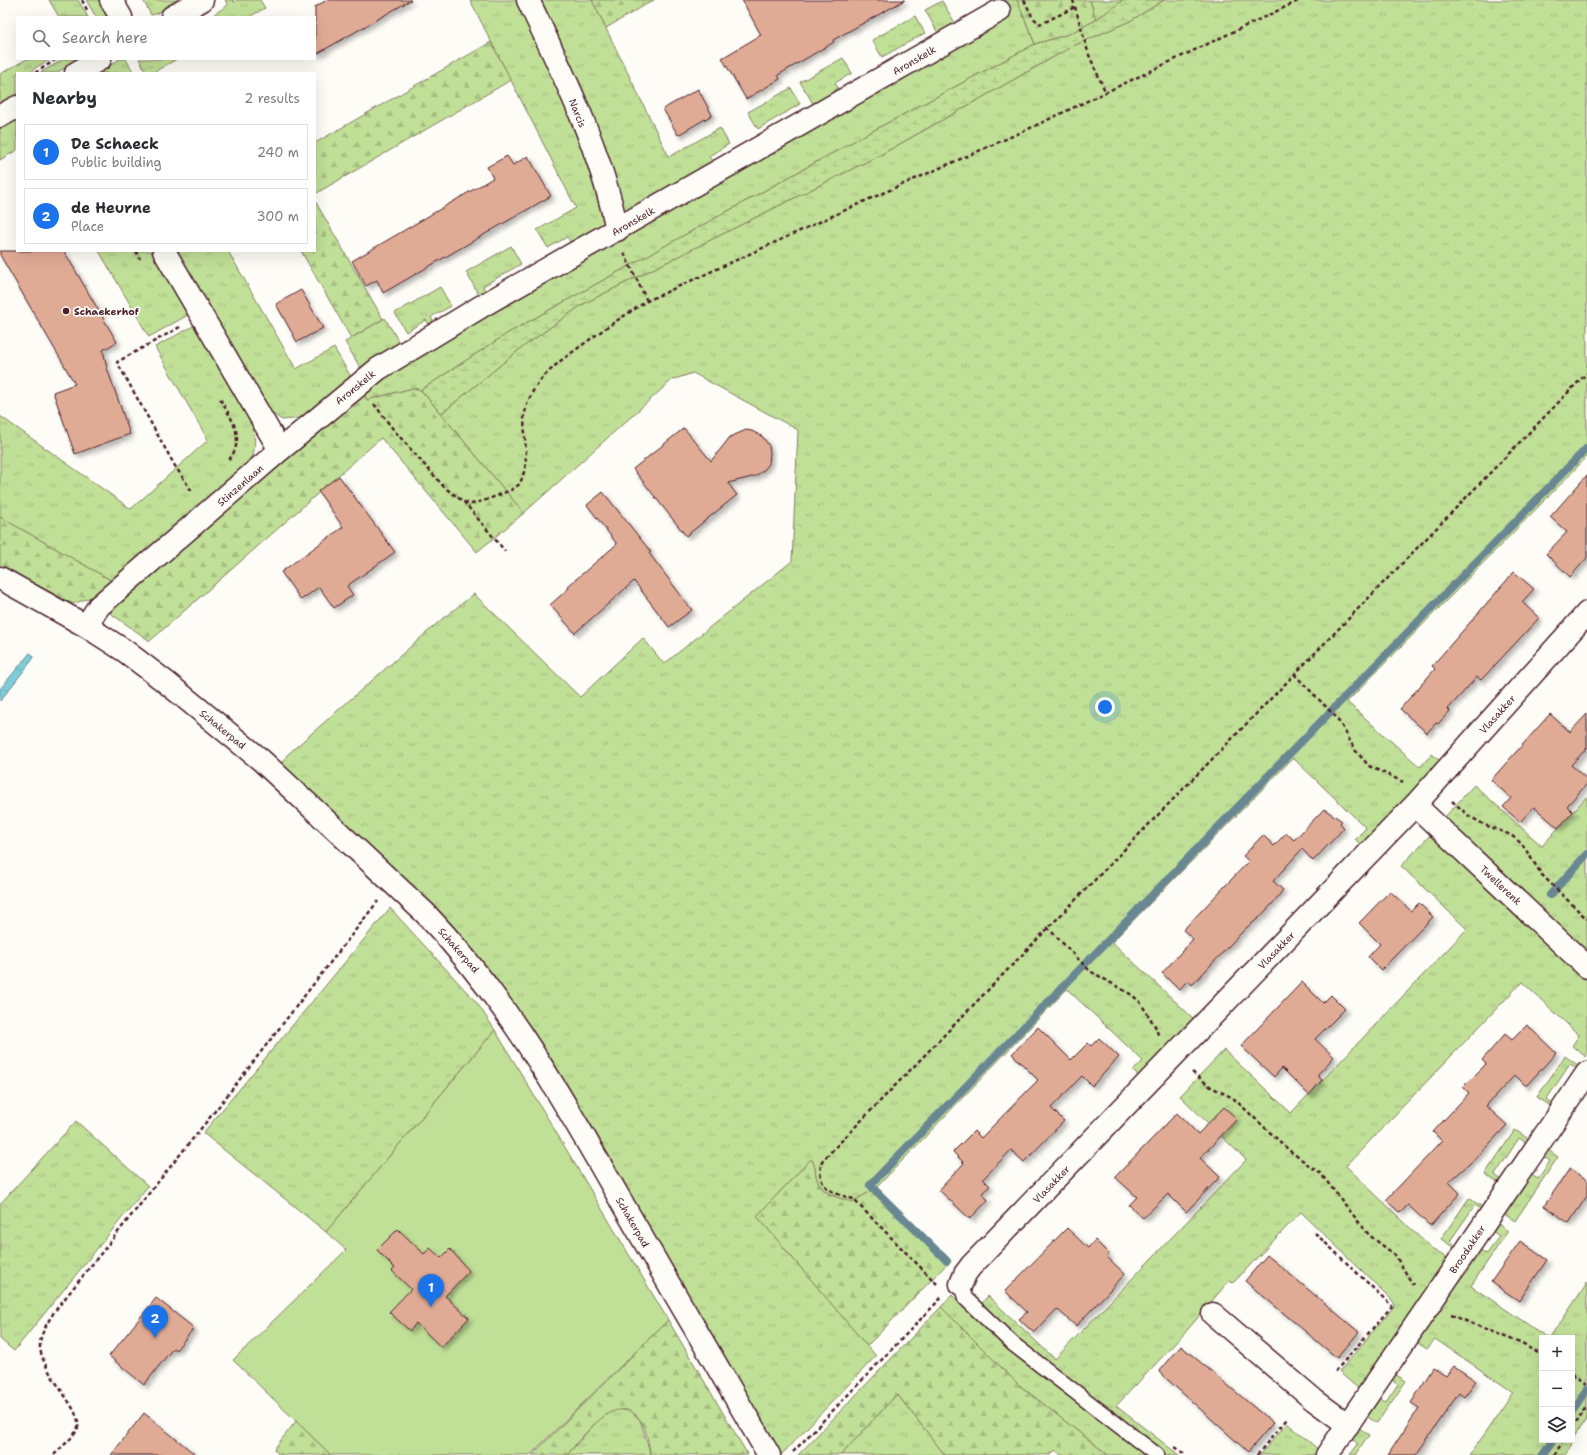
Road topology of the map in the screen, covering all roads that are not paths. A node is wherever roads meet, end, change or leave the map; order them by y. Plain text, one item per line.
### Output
1 (111, 0) edge
2 (202, 0) edge
3 (528, 0) edge
4 (999, 11) dead end
5 (120, 16) edge
6 (174, 16) edge
7 (98, 60) edge
8 (78, 72) edge
9 (16, 108) edge
10 (0, 116) edge
11 (617, 230) junction
12 (165, 252) edge
13 (280, 450) junction
14 (0, 578) edge
15 (1587, 613) edge
16 (86, 626) junction
17 (1424, 795) junction
18 (1587, 967) edge
19 (1587, 1073) edge
20 (953, 1288) joint
21 (1213, 1314) dead end
22 (1348, 1425) junction
23 (769, 1455) edge
24 (1157, 1455) edge
25 (1328, 1455) edge

1 - 5 street
2 - 6 street
3 - 11 street, Narcis
4 - 11 street, Aronskelk
7 - 8 street
9 - 10 street
11 - 13 street, Aronskelk
12 - 13 street
13 - 16 street, Stinzenlaan
14 - 16 street, Schakerpad
15 - 17 street, Vlasakker
16 - 23 street, Schakerpad
17 - 18 street, Twellerenk
17 - 20 street, Vlasakker
19 - 22 street, Broodakker
20 - 24 lane
21 - 22 street
22 - 25 street, Broodakker

